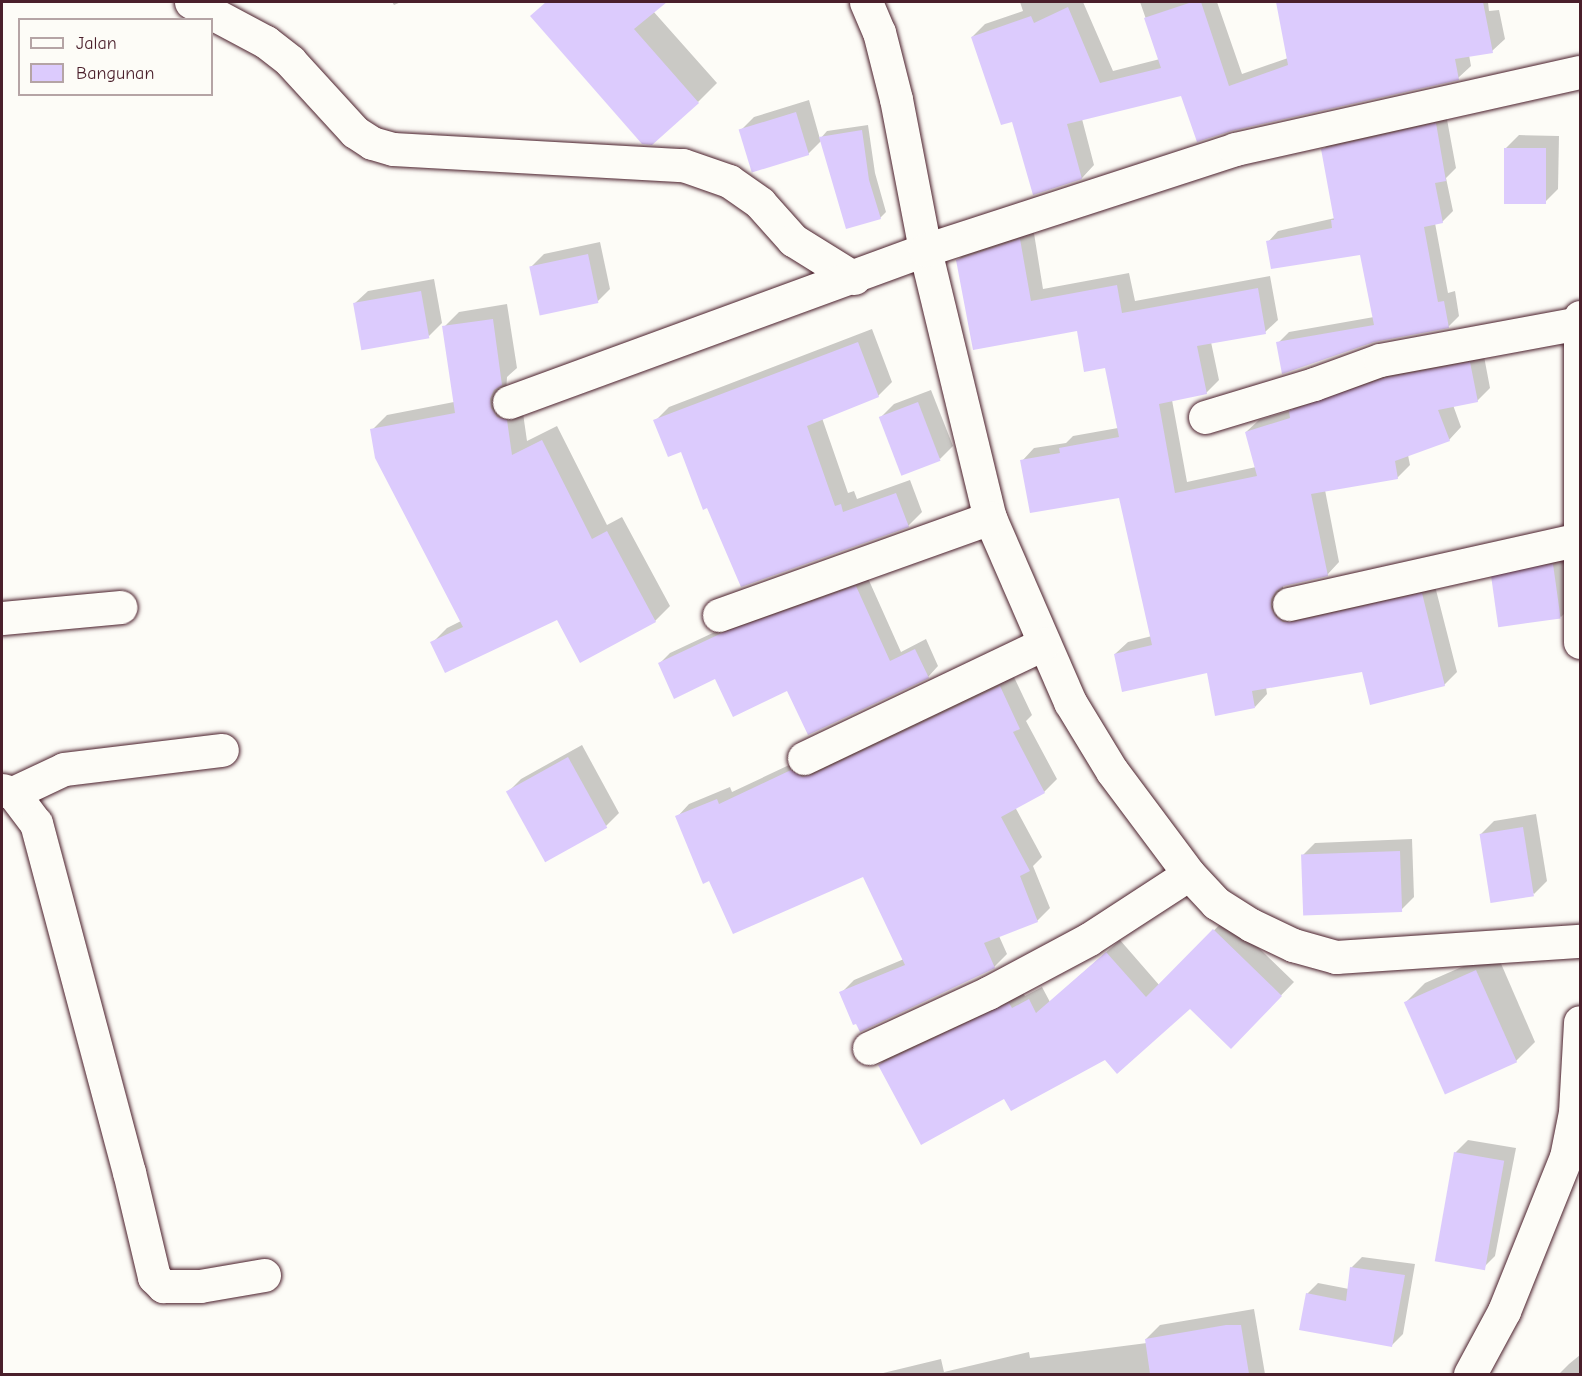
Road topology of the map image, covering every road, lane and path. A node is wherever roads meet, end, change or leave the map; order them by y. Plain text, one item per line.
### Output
1 (191, 2) edge
2 (866, 2) edge
3 (1581, 72) edge
4 (925, 250) junction
5 (854, 278) junction
6 (1581, 318) edge
7 (1580, 323) edge
8 (509, 402) dead end
9 (1205, 417) dead end
10 (1580, 452) edge
11 (990, 518) junction
12 (1579, 539) junction
13 (1289, 604) dead end
14 (120, 607) dead end
15 (719, 615) dead end
16 (2, 618) edge
17 (1581, 642) edge
18 (1043, 644) junction
19 (222, 750) dead end
20 (804, 758) dead end
21 (8, 791) edge
22 (1189, 874) junction
23 (1581, 941) edge
24 (1581, 1022) edge
25 (869, 1048) dead end
26 (264, 1275) dead end
27 (1470, 1374) edge

1 - 5 street
2 - 4 street
3 - 4 street
4 - 5 street
4 - 11 street
5 - 8 street
6 - 7 street
7 - 9 street
7 - 10 street
10 - 12 street
11 - 15 street
11 - 18 street
12 - 13 street
12 - 17 street
14 - 16 street
18 - 20 street
18 - 22 street
19 - 21 street
21 - 26 street
22 - 23 street
22 - 25 street
24 - 27 street

